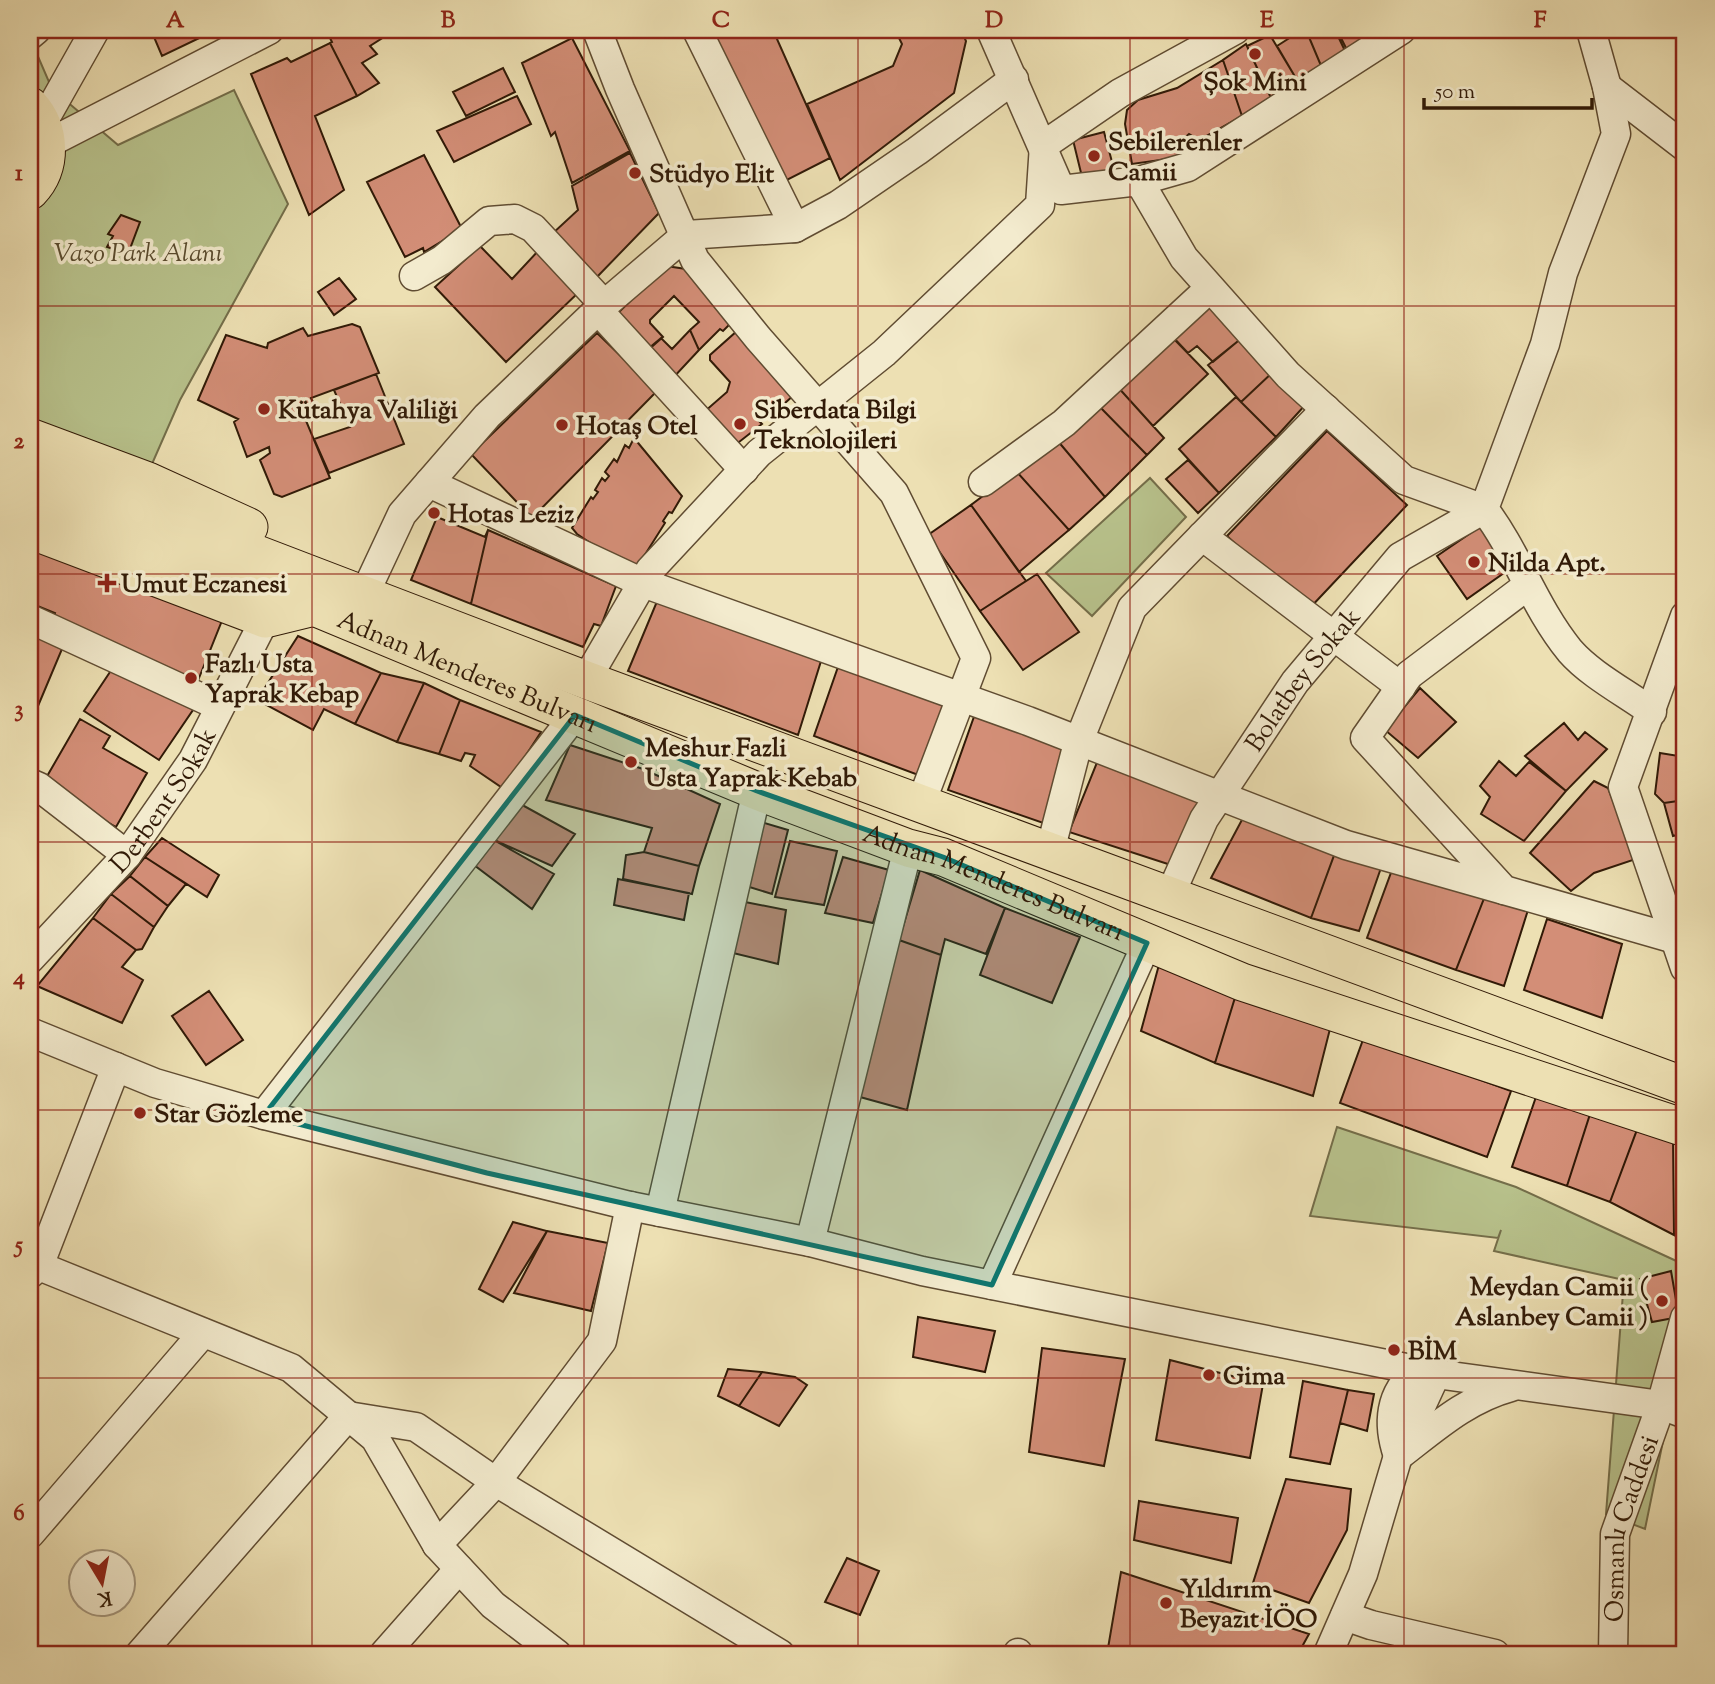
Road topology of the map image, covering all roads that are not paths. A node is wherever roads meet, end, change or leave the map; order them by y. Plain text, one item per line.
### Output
1 (36, 30) edge
2 (95, 30) edge
3 (269, 30) edge
4 (597, 30) edge
5 (697, 30) edge
6 (991, 30) edge
7 (1236, 30) edge
8 (1401, 30) edge
9 (1591, 30) edge
10 (30, 35) edge
11 (1014, 79) junction
12 (1608, 87) junction
13 (40, 124) edge
14 (1044, 145) junction
15 (1685, 147) edge
16 (1139, 181) junction
17 (32, 193) edge
18 (795, 228) junction
19 (686, 235) junction
20 (414, 276) dead end
21 (1210, 288) junction
22 (597, 310) junction
23 (820, 405) junction
24 (1326, 409) junction
25 (30, 437) edge
26 (30, 467) edge
27 (744, 470) junction
28 (983, 482) dead end
29 (429, 483) junction
30 (30, 497) edge
31 (1483, 509) junction
32 (30, 530) edge
33 (1202, 536) junction
34 (643, 583) junction
35 (1527, 586) junction
36 (365, 593) junction
37 (314, 607) junction
38 (1685, 616) edge
39 (30, 619) edge
40 (265, 619) junction
41 (1332, 638) junction
42 (586, 680) junction
43 (1401, 687) junction
44 (960, 697) junction
45 (219, 706) junction
46 (1652, 712) junction
47 (575, 715) junction
48 (1078, 743) junction
49 (30, 783) edge
50 (757, 791) junction
51 (1218, 797) junction
52 (921, 803) junction
53 (908, 849) junction
54 (1051, 851) junction
55 (127, 855) junction
56 (1504, 890) junction
57 (1170, 895) junction
58 (1675, 939) junction
59 (1147, 943) junction
60 (30, 959) edge
61 (1685, 968) edge
62 (30, 1032) edge
63 (116, 1067) junction
64 (1685, 1086) edge
65 (264, 1115) junction
66 (1685, 1128) edge
67 (630, 1206) junction
68 (660, 1212) junction
69 (810, 1242) junction
70 (35, 1270) edge
71 (992, 1285) junction
72 (1685, 1318) edge
73 (203, 1333) junction
74 (1426, 1373) junction
75 (1514, 1386) junction
76 (1673, 1410) edge
77 (348, 1416) junction
78 (1398, 1456) junction
79 (496, 1482) junction
80 (30, 1534) edge
81 (436, 1545) junction
82 (458, 1569) junction
83 (1345, 1616) junction
84 (1478, 1653) edge
85 (140, 1654) edge
86 (384, 1654) edge
87 (557, 1654) edge
88 (780, 1654) edge
89 (1328, 1654) edge
90 (1614, 1654) edge

1 - 10 street
2 - 13 street
3 - 13 street
4 - 19 street
5 - 18 street
6 - 11 street
7 - 14 street
8 - 16 street
9 - 12 street
11 - 14 street
11 - 18 street
12 - 15 street
12 - 31 street
13 - 17 main road
14 - 16 street
14 - 23 street
16 - 21 street
18 - 19 street
19 - 22 street
19 - 23 street
20 - 22 street
21 - 24 street
21 - 28 street
22 - 27 street
22 - 29 street
23 - 27 street
23 - 44 street
24 - 31 street
24 - 33 street
25 - 36 main road
26 - 36 main road
27 - 34 street
29 - 34 street
29 - 36 street
30 - 37 main road, Adnan Menderes Bulvarı
31 - 35 street
31 - 41 street, Bolatbey Sokak
32 - 40 main road
33 - 41 street
33 - 48 street
34 - 42 street
34 - 44 street
35 - 43 street
35 - 46 street
36 - 42 main road, Adnan Menderes Bulvarı
37 - 40 main road
37 - 47 main road, Adnan Menderes Bulvarı
38 - 46 street
39 - 45 street
40 - 45 street, Derbent Sokak
41 - 43 street
41 - 51 street, Bolatbey Sokak
42 - 52 main road, Adnan Menderes Bulvarı
43 - 56 street
44 - 48 street
44 - 52 street
45 - 55 street, Derbent Sokak
46 - 58 street
47 - 50 main road, Adnan Menderes Bulvarı
47 - 65 street
48 - 51 street
48 - 54 street
49 - 55 street
50 - 53 main road, Adnan Menderes Bulvarı
50 - 68 street
51 - 56 street
51 - 57 street, Bolatbey Sokak
52 - 54 main road, Adnan Menderes Bulvarı
53 - 59 main road, Adnan Menderes Bulvarı
53 - 69 street
54 - 57 main road, Adnan Menderes Bulvarı
55 - 60 street, Derbent Sokak
56 - 58 street
57 - 64 main road, Adnan Menderes Bulvarı
58 - 61 street
59 - 66 main road, Adnan Menderes Bulvarı
59 - 71 street
62 - 63 street
63 - 65 street
63 - 70 street
65 - 67 street
67 - 68 street
67 - 79 street
68 - 69 street
69 - 71 street
70 - 73 street
71 - 74 street
72 - 76 street, Osmanlı Caddesi
73 - 77 street
73 - 80 street
74 - 75 street
74 - 78 street
75 - 76 street
75 - 78 street
76 - 90 street, Osmanlı Caddesi
77 - 79 street
77 - 81 street
77 - 85 street
78 - 83 street
79 - 81 street
79 - 88 street
81 - 82 street
82 - 86 street
82 - 87 street
83 - 84 street
83 - 89 street

